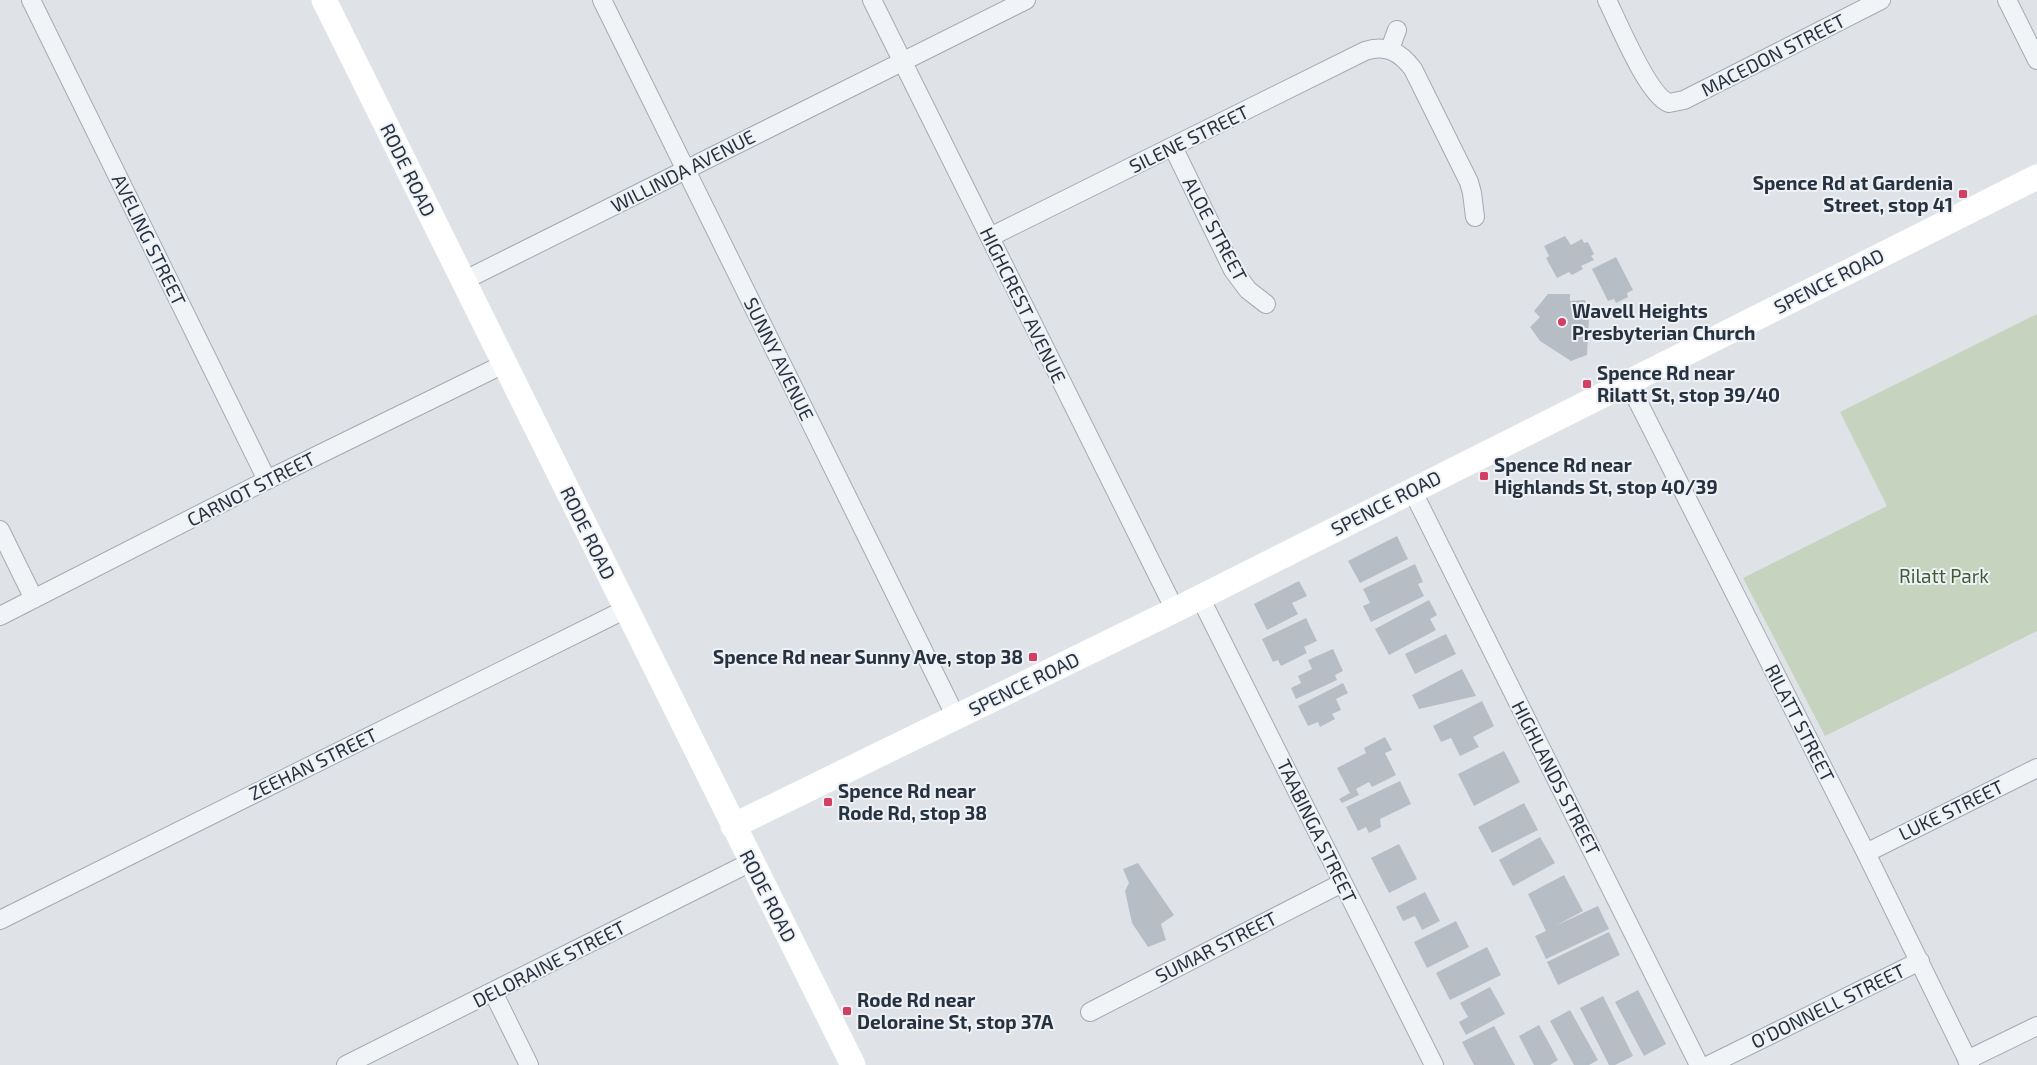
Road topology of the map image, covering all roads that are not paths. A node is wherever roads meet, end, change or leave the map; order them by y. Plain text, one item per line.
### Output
1 (31, 0) edge
2 (324, 0) edge
3 (602, 0) edge
4 (872, 0) edge
5 (1026, 0) edge
6 (1608, 0) edge
7 (1881, 0) edge
8 (2007, 0) edge
9 (1397, 30) dead end
10 (1390, 49) junction
11 (2037, 60) edge
12 (902, 62) junction
13 (1173, 147) junction
14 (686, 169) junction
15 (2037, 177) edge
16 (1475, 217) dead end
17 (990, 237) junction
18 (463, 280) junction
19 (1266, 304) dead end
20 (504, 364) junction
21 (1628, 382) junction
22 (267, 480) junction
23 (1412, 490) junction
24 (0, 530) edge
25 (1200, 597) junction
26 (34, 599) junction
27 (626, 608) junction
28 (1175, 610) junction
29 (0, 616) edge
30 (956, 717) junction
31 (2037, 768) edge
32 (734, 826) junction
33 (1866, 853) junction
34 (751, 862) junction
35 (1342, 882) junction
36 (0, 920) edge
37 (1920, 961) junction
38 (493, 992) junction
39 (1090, 1012) dead end
40 (2037, 1026) edge
41 (1969, 1062) edge
42 (346, 1065) edge
43 (529, 1065) edge
44 (853, 1065) edge
45 (1434, 1065) edge
46 (1699, 1065) edge
47 (1710, 1065) edge

1 - 22 street, AVELING STREET
2 - 18 street, RODE ROAD
3 - 14 street, SUNNY AVENUE
4 - 12 street, HIGHCREST AVENUE
5 - 12 street, WILLINDA AVENUE
6 - 7 street, MACEDON STREET
8 - 11 street
9 - 10 street
10 - 13 street, SILENE STREET
10 - 16 street
12 - 14 street, WILLINDA AVENUE
12 - 17 street, HIGHCREST AVENUE
13 - 17 street, SILENE STREET
13 - 19 street, ALOE STREET
14 - 18 street, WILLINDA AVENUE
14 - 30 street, SUNNY AVENUE
15 - 21 street, SPENCE ROAD
17 - 28 street, HIGHCREST AVENUE
18 - 20 street, RODE ROAD
20 - 22 street, CARNOT STREET
20 - 27 street, RODE ROAD
21 - 23 street, SPENCE ROAD
21 - 33 street, RILATT STREET
22 - 26 street, CARNOT STREET
23 - 25 street, SPENCE ROAD
23 - 46 street, HIGHLANDS STREET
24 - 26 street
25 - 28 street, SPENCE ROAD
25 - 35 street, TAABINGA STREET
26 - 29 street, CARNOT STREET
27 - 32 street, RODE ROAD
27 - 36 street, ZEEHAN STREET
28 - 30 street, SPENCE ROAD
30 - 32 street, SPENCE ROAD
31 - 33 street, LUKE STREET
32 - 34 street, RODE ROAD
33 - 37 street, RILATT STREET
34 - 38 street, DELORAINE STREET
34 - 44 street, RODE ROAD
35 - 39 street, SUMAR STREET
35 - 45 street, TAABINGA STREET
37 - 41 street, RILATT STREET
37 - 47 street, O'DONNELL STREET
38 - 42 street, DELORAINE STREET
38 - 43 street
40 - 41 street

